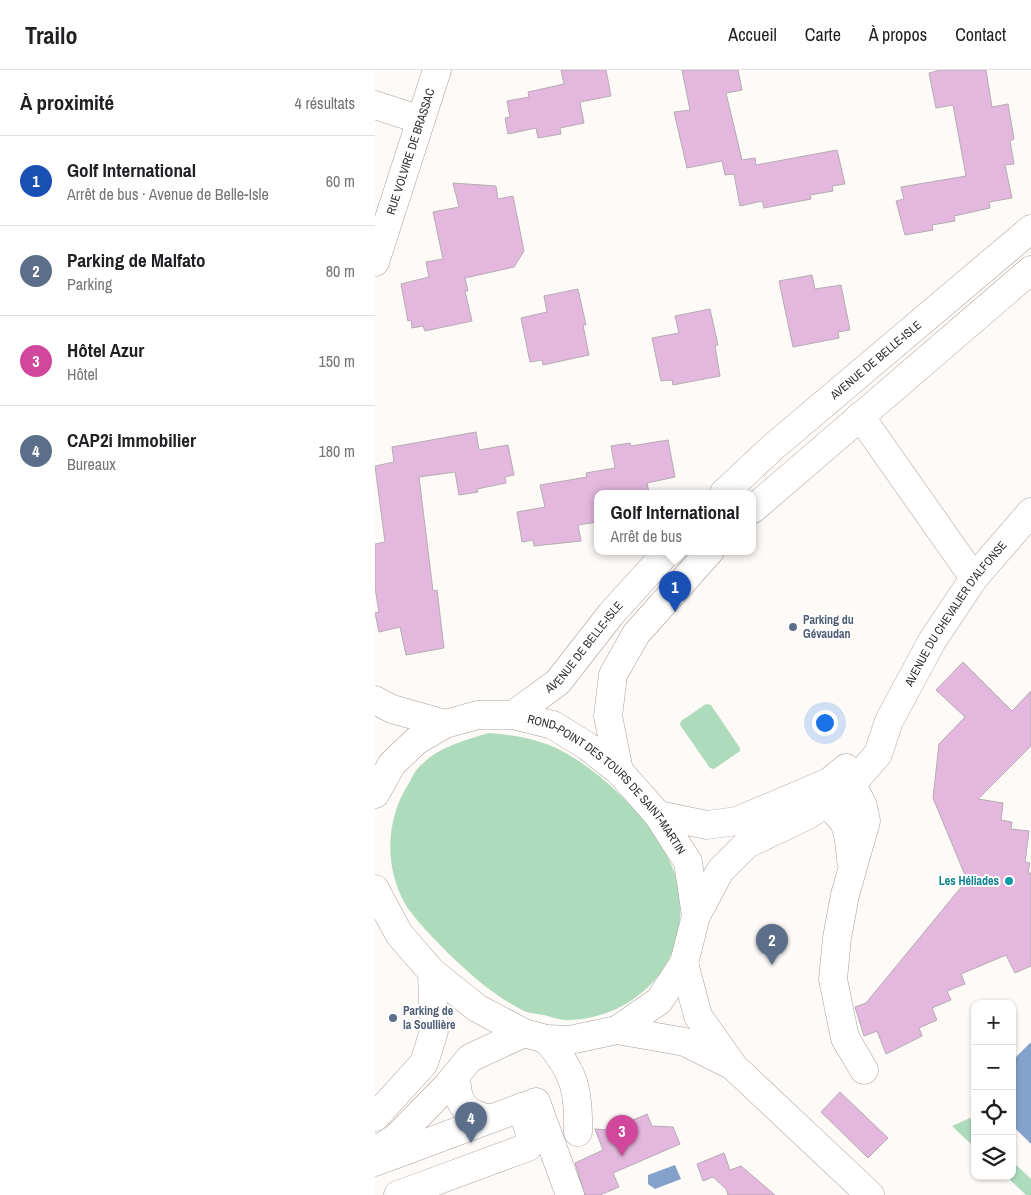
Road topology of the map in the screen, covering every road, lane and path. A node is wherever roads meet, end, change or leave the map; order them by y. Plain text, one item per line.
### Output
1 (437, 70) edge
2 (375, 105) edge
3 (421, 120) junction
4 (1031, 229) edge
5 (375, 262) edge
6 (1031, 270) edge
7 (860, 416) junction
8 (727, 490) edge
9 (756, 506) edge
10 (1031, 512) edge
11 (664, 555) edge
12 (706, 555) edge
13 (974, 578) junction
14 (375, 700) edge
15 (513, 715) junction
16 (889, 721) junction
17 (445, 724) junction
18 (619, 771) junction
19 (851, 784) junction
20 (375, 794) edge
21 (825, 804) junction
22 (658, 815) junction
23 (851, 872) junction
24 (375, 889) edge
25 (696, 916) junction
26 (387, 930) edge
27 (684, 963) junction
28 (432, 972) junction
29 (617, 1030) junction
30 (535, 1036) junction
31 (734, 1067) junction
32 (865, 1070) dead end
33 (456, 1075) junction
34 (522, 1107) junction
35 (375, 1117) edge
36 (491, 1119) junction
37 (579, 1132) dead end
38 (375, 1151) edge
39 (375, 1162) edge
40 (862, 1187) edge
41 (398, 1195) edge
42 (570, 1195) edge

1 - 3 street, RUE VOLVIRE DE BRASSAC
2 - 3 street
3 - 5 street, RUE VOLVIRE DE BRASSAC
4 - 8 street, AVENUE DE BELLE-ISLE
6 - 7 street
7 - 9 street
7 - 13 street
10 - 13 street, AVENUE DU CHEVALIER D'ALFONSE
11 - 15 street, AVENUE DE BELLE-ISLE
12 - 18 street
13 - 16 street, AVENUE DU CHEVALIER D'ALFONSE
14 - 17 street
15 - 17 street, ROND-POINT DES TOURS DE SAINT-MARTIN
15 - 18 street, ROND-POINT DES TOURS DE SAINT-MARTIN
16 - 19 street, AVENUE DU CHEVALIER D'ALFONSE
16 - 22 street, AVENUE DU CHEVALIER D'ALFONSE
17 - 20 street, ROND-POINT DES TOURS DE SAINT-MARTIN
18 - 22 street, ROND-POINT DES TOURS DE SAINT-MARTIN
19 - 21 street, AVENUE DU CHEVALIER D'ALFONSE
19 - 23 street
21 - 23 street
21 - 25 street, AVENUE DU CHEVALIER D'ALFONSE
22 - 25 street, ROND-POINT DES TOURS DE SAINT-MARTIN
23 - 32 street
24 - 26 street, ROND-POINT DES TOURS DE SAINT-MARTIN
25 - 27 street, ROND-POINT DES TOURS DE SAINT-MARTIN
26 - 28 street, ROND-POINT DES TOURS DE SAINT-MARTIN
27 - 29 street, ROND-POINT DES TOURS DE SAINT-MARTIN
27 - 31 street
28 - 30 street, ROND-POINT DES TOURS DE SAINT-MARTIN
28 - 35 street
29 - 30 street, ROND-POINT DES TOURS DE SAINT-MARTIN
29 - 31 street
30 - 33 street
30 - 37 street
31 - 40 street
33 - 36 street
33 - 38 street
34 - 36 street
34 - 41 street
34 - 42 street
36 - 39 street

